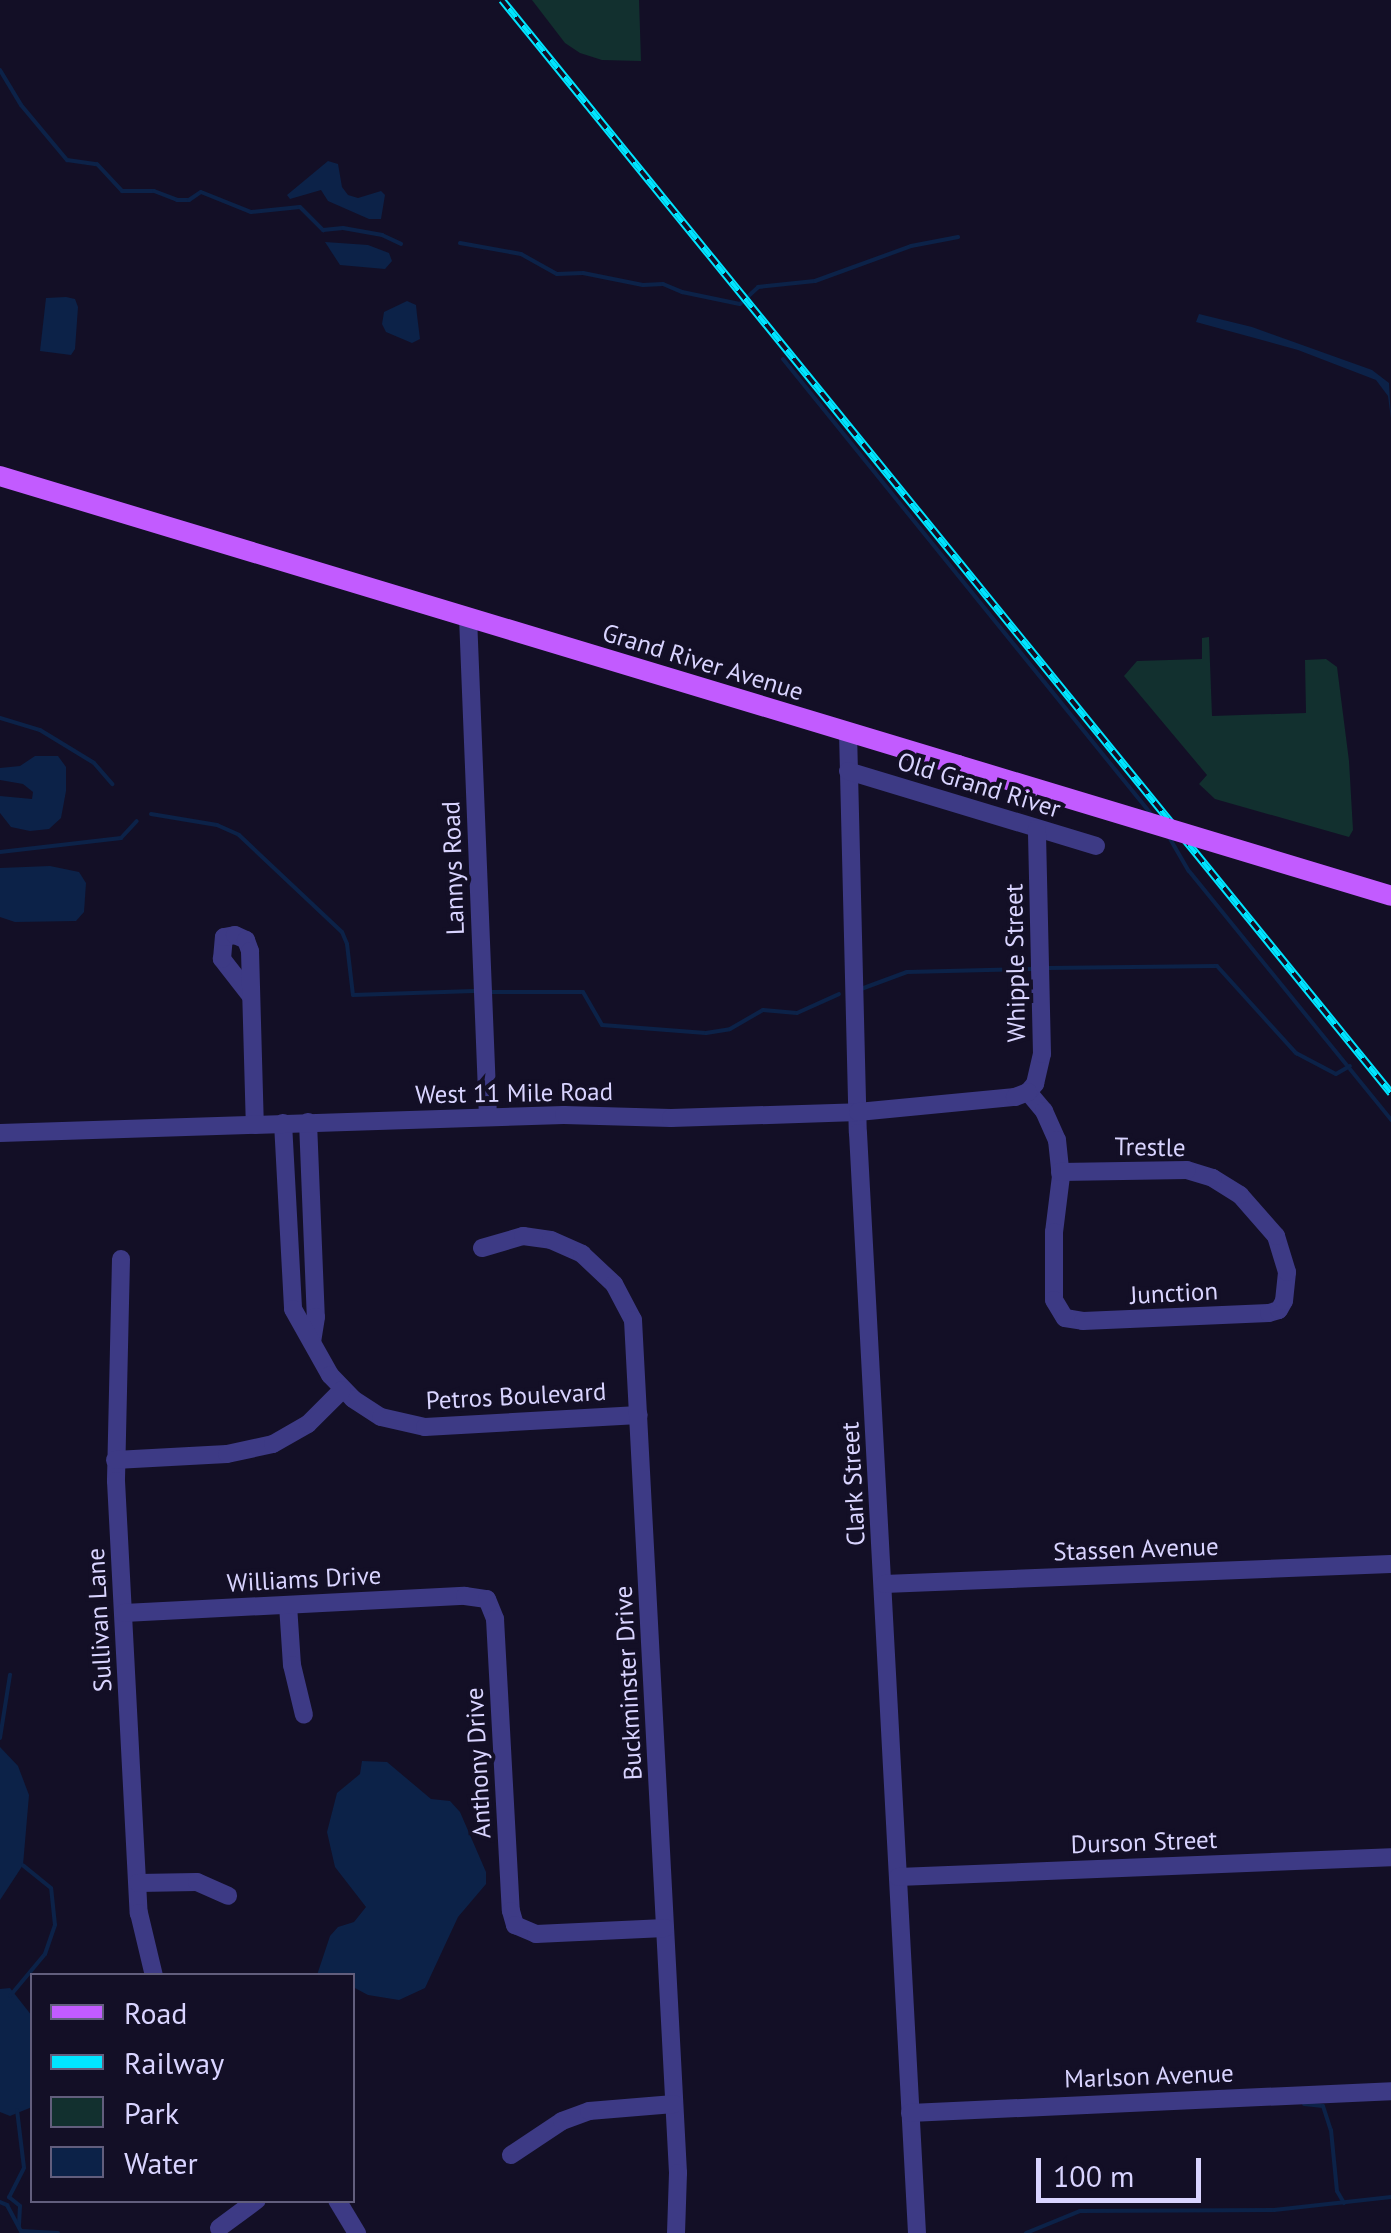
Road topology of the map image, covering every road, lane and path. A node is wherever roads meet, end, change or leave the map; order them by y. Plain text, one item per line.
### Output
1 (0, 476) edge
2 (468, 616) junction
3 (848, 732) junction
4 (848, 772) junction
5 (1037, 828) junction
6 (1096, 846) dead end
7 (1391, 896) edge
8 (250, 995) dead end
9 (1028, 1092) junction
10 (858, 1112) junction
11 (488, 1117) junction
12 (308, 1122) junction
13 (283, 1123) junction
14 (255, 1124) junction
15 (0, 1133) edge
16 (1060, 1172) junction
17 (312, 1227) junction
18 (287, 1228) junction
19 (482, 1248) dead end
20 (122, 1258) dead end
21 (1286, 1292) joint
22 (312, 1342) junction
23 (342, 1390) junction
24 (639, 1415) junction
25 (115, 1460) junction
26 (1391, 1564) edge
27 (884, 1584) junction
28 (487, 1599) joint
29 (288, 1604) junction
30 (124, 1614) junction
31 (304, 1715) dead end
32 (1391, 1857) edge
33 (898, 1878) junction
34 (138, 1883) junction
35 (228, 1896) dead end
36 (665, 1928) junction
37 (153, 1973) edge
38 (1391, 2091) edge
39 (674, 2104) junction
40 (910, 2112) junction
41 (511, 2155) dead end
42 (253, 2203) edge
43 (339, 2203) edge
44 (219, 2228) dead end
45 (358, 2233) edge
46 (676, 2233) edge
47 (918, 2233) edge

1 - 2 main road, Grand River Avenue
2 - 3 main road, Grand River Avenue
2 - 11 street, Lannys Road
3 - 4 street, Clark Street
3 - 7 main road, Grand River Avenue, bridge
4 - 5 street, Old Grand River
4 - 10 street, Clark Street
5 - 6 street, Old Grand River
5 - 9 street, Whipple Street
8 - 14 street
9 - 10 street, West 11 Mile Road
9 - 16 street
10 - 11 street, West 11 Mile Road
10 - 27 street, Clark Street
11 - 12 street, West 11 Mile Road
12 - 13 street, West 11 Mile Road
12 - 17 street
13 - 14 street, West 11 Mile Road
13 - 18 street, Petros Boulevard
14 - 15 street, West 11 Mile Road
16 - 21 street, Trestle
16 - 21 street, Junction
17 - 18 street
17 - 22 street
18 - 22 street, Petros Boulevard
19 - 24 street, Buckminster Drive
20 - 25 street, Sullivan Lane
22 - 23 street, Petros Boulevard
23 - 24 street, Petros Boulevard
23 - 25 street
24 - 36 street, Buckminster Drive
25 - 30 street, Sullivan Lane
26 - 27 street, Stassen Avenue
27 - 33 street, Clark Street
28 - 29 street, Williams Drive
28 - 36 street, Anthony Drive
29 - 30 street, Williams Drive
29 - 31 street
30 - 34 street, Sullivan Lane
32 - 33 street, Durson Street
33 - 40 street, Clark Street
34 - 35 street
34 - 37 street, Sullivan Lane
36 - 39 street, Buckminster Drive
38 - 40 street, Marlson Avenue
39 - 41 street
39 - 46 street, Buckminster Drive
40 - 47 street, Clark Street
42 - 44 street
43 - 45 street

